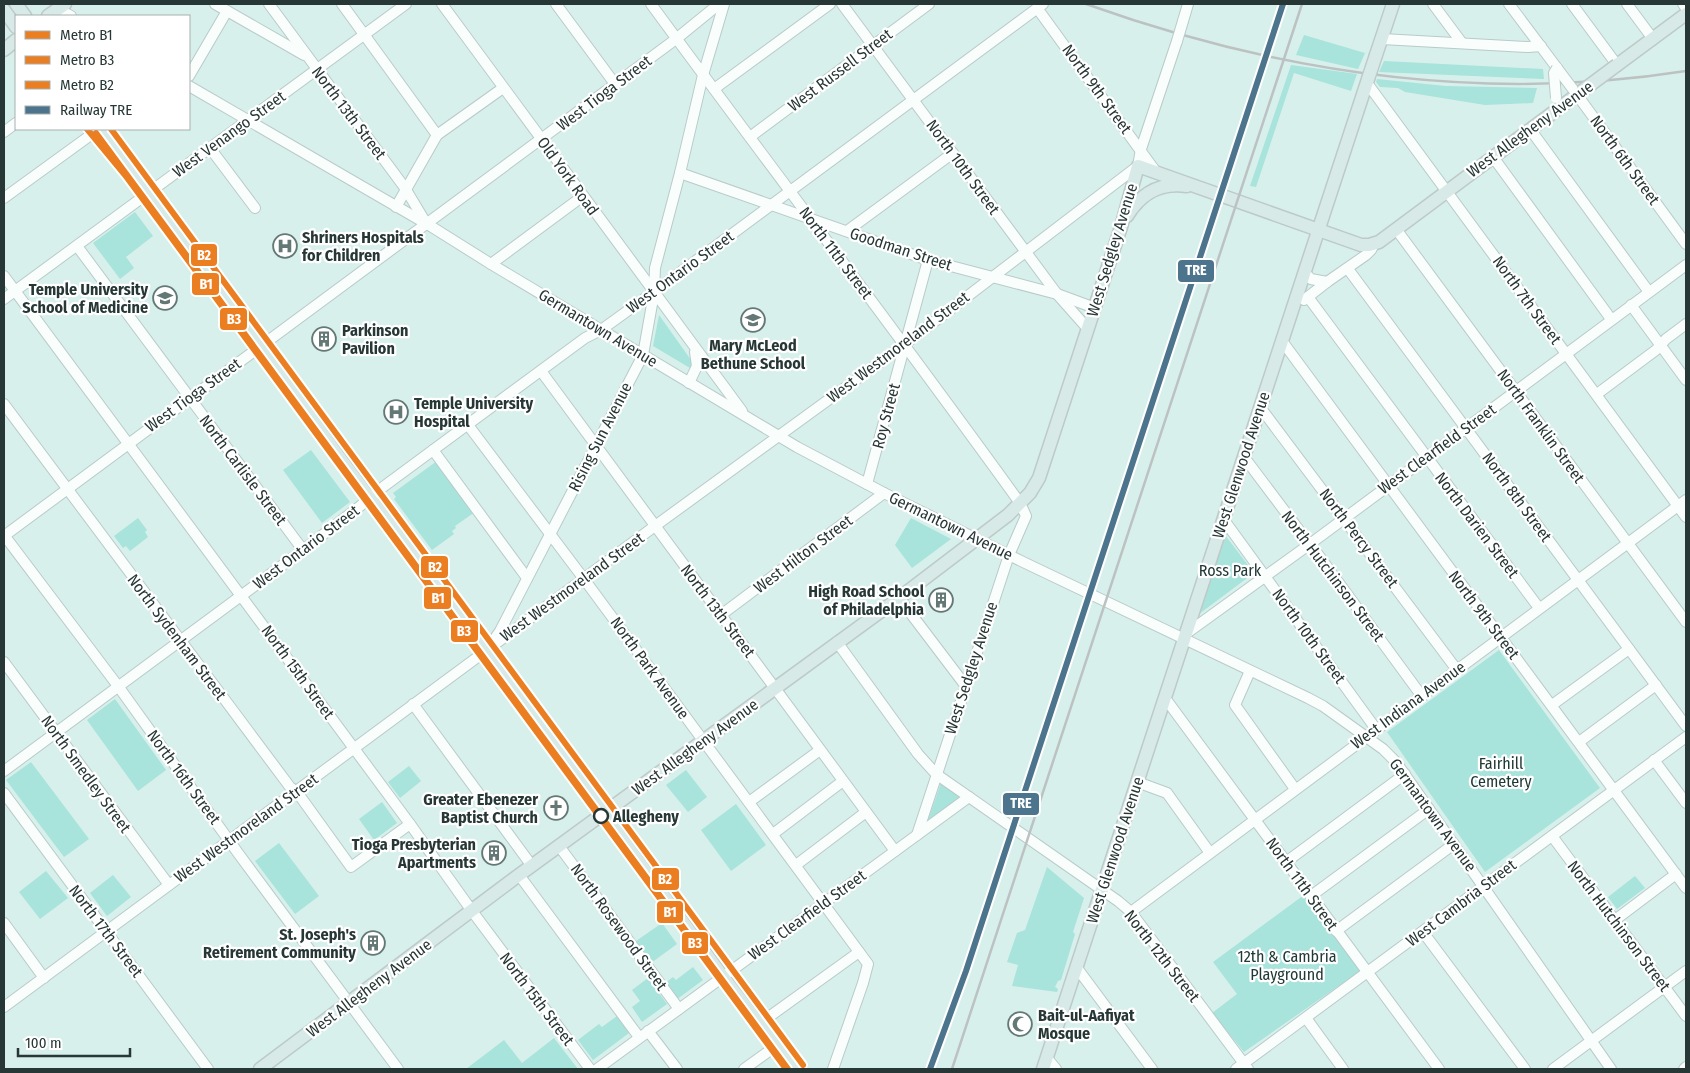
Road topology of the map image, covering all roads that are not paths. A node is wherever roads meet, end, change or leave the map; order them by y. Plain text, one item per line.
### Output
1 (16, 4) edge
2 (215, 4) edge
3 (269, 4) edge
4 (342, 4) edge
5 (406, 4) edge
6 (442, 4) edge
7 (556, 4) edge
8 (651, 4) edge
9 (719, 4) edge
10 (724, 4) edge
11 (830, 4) edge
12 (842, 4) edge
13 (929, 4) edge
14 (1188, 4) edge
15 (1393, 4) edge
16 (1433, 4) edge
17 (1509, 4) edge
18 (1572, 4) edge
19 (1627, 4) edge
20 (1683, 4) edge
21 (1040, 6) edge
22 (55, 8) edge
23 (1686, 8) edge
24 (4, 10) edge
25 (227, 11) junction
26 (1686, 14) edge
27 (24, 15) edge
28 (69, 15) edge
29 (15, 26) edge
30 (365, 34) junction
31 (676, 38) junction
32 (1653, 38) junction
33 (1382, 39) junction
34 (15, 41) edge
35 (1462, 43) junction
36 (873, 46) junction
37 (1541, 46) junction
38 (4, 50) edge
39 (307, 56) junction
40 (1617, 65) junction
41 (1557, 68) junction
42 (318, 69) junction
43 (190, 74) edge
44 (703, 75) junction
45 (1367, 81) junction
46 (616, 84) junction
47 (190, 87) edge
48 (504, 88) junction
49 (714, 89) junction
50 (1578, 92) junction
51 (913, 100) junction
52 (1556, 104) junction
53 (246, 120) junction
54 (15, 124) edge
55 (1530, 129) junction
56 (98, 130) edge
57 (100, 130) edge
58 (4, 132) edge
59 (437, 135) junction
60 (750, 137) junction
61 (541, 139) junction
62 (210, 148) junction
63 (1141, 149) junction
64 (953, 153) junction
65 (1493, 157) junction
66 (1138, 166) junction
67 (1156, 172) junction
68 (680, 173) junction
69 (405, 188) junction
70 (1200, 188) junction
71 (1447, 191) junction
72 (789, 192) junction
73 (147, 194) junction
74 (582, 196) junction
75 (4, 198) edge
76 (396, 206) junction
77 (772, 206) junction
78 (255, 208) dead end
79 (810, 219) junction
80 (426, 224) junction
81 (1121, 227) junction
82 (1318, 228) junction
83 (1396, 229) junction
84 (847, 232) junction
85 (1374, 244) junction
86 (1686, 244) edge
87 (77, 246) junction
88 (1026, 252) junction
89 (928, 260) junction
90 (491, 264) junction
91 (1686, 265) edge
92 (1348, 268) junction
93 (1304, 273) junction
94 (4, 276) edge
95 (992, 277) junction
96 (1327, 282) junction
97 (14, 291) junction
98 (1649, 292) junction
99 (654, 293) junction
100 (1057, 294) junction
101 (1308, 297) junction
102 (4, 299) edge
103 (1631, 305) junction
104 (1095, 308) junction
105 (1293, 309) junction
106 (1611, 319) junction
107 (1686, 324) edge
108 (1088, 329) junction
109 (601, 330) junction
110 (1282, 341) junction
111 (905, 344) junction
112 (1661, 345) junction
113 (259, 346) junction
114 (694, 348) junction
115 (1566, 353) junction
116 (643, 355) junction
117 (541, 371) junction
118 (1686, 380) edge
119 (689, 383) junction
120 (1516, 391) junction
121 (1597, 394) junction
122 (190, 398) junction
123 (4, 404) edge
124 (1260, 407) junction
125 (749, 419) junction
126 (468, 425) junction
127 (1466, 428) junction
128 (777, 436) junction
129 (128, 443) junction
130 (596, 446) junction
131 (433, 450) junction
132 (1244, 457) junction
133 (1426, 457) junction
134 (867, 484) junction
135 (1388, 486) junction
136 (66, 489) junction
137 (884, 493) junction
138 (1030, 493) joint
139 (370, 498) junction
140 (1020, 503) junction
141 (1682, 503) edge
142 (1686, 517) edge
143 (1344, 518) junction
144 (1224, 520) junction
145 (655, 526) junction
146 (4, 535) edge
147 (550, 535) junction
148 (976, 538) junction
149 (1628, 543) junction
150 (1310, 544) junction
151 (303, 550) junction
152 (1009, 555) junction
153 (1266, 575) junction
154 (527, 578) junction
155 (584, 578) junction
156 (1578, 580) junction
157 (241, 595) junction
158 (899, 598) junction
159 (1539, 608) junction
160 (721, 615) junction
161 (1686, 622) edge
162 (1185, 636) junction
163 (1500, 637) junction
164 (180, 641) junction
165 (838, 642) junction
166 (1629, 649) junction
167 (485, 652) junction
168 (4, 662) edge
169 (1457, 670) junction
170 (1250, 671) junction
171 (965, 685) junction
172 (1656, 685) junction
173 (118, 686) junction
174 (775, 688) junction
175 (1421, 696) junction
176 (1165, 698) junction
177 (413, 704) junction
178 (1552, 705) junction
179 (1686, 726) edge
180 (1376, 728) junction
181 (55, 732) junction
182 (1366, 736) junction
183 (1686, 737) edge
184 (704, 741) junction
185 (1579, 742) junction
186 (354, 749) junction
187 (820, 750) junction
188 (1654, 760) junction
189 (4, 771) edge
190 (936, 774) junction
191 (1404, 774) junction
192 (843, 781) junction
193 (1138, 782) junction
194 (1295, 789) junction
195 (1614, 790) junction
196 (297, 792) junction
197 (4, 793) edge
198 (969, 797) junction
199 (749, 802) junction
200 (1686, 803) edge
201 (1429, 809) junction
202 (866, 812) junction
203 (604, 813) junction
204 (1254, 819) junction
205 (410, 824) junction
206 (773, 834) junction
207 (917, 835) junction
208 (1552, 836) junction
209 (230, 840) junction
210 (1454, 844) junction
211 (559, 846) junction
212 (895, 851) junction
213 (1210, 853) junction
214 (1286, 862) junction
215 (796, 865) junction
216 (532, 866) junction
217 (1676, 874) junction
218 (519, 875) junction
219 (168, 885) junction
220 (1484, 886) junction
221 (1686, 888) edge
222 (1102, 890) junction
223 (1311, 896) junction
224 (825, 904) junction
225 (472, 911) junction
226 (1131, 912) junction
227 (1615, 920) junction
228 (4, 923) edge
229 (1336, 930) junction
230 (106, 932) junction
231 (1423, 932) junction
232 (859, 952) junction
233 (1077, 968) junction
234 (1686, 971) edge
235 (1367, 972) junction
236 (723, 977) junction
237 (44, 978) junction
238 (1664, 987) junction
239 (349, 1002) junction
240 (4, 1007) edge
241 (679, 1008) junction
242 (1686, 1016) edge
243 (1306, 1018) junction
244 (760, 1024) junction
245 (648, 1031) junction
246 (639, 1037) junction
247 (1592, 1041) junction
248 (776, 1046) junction
249 (1045, 1064) edge
250 (1242, 1067) edge
251 (208, 1069) edge
252 (260, 1069) edge
253 (398, 1069) edge
254 (590, 1069) edge
255 (597, 1069) edge
256 (677, 1069) edge
257 (744, 1069) edge
258 (794, 1069) edge
259 (833, 1069) edge
260 (1056, 1069) edge
261 (1152, 1069) edge
262 (1343, 1069) edge
263 (1439, 1069) edge
264 (1524, 1069) edge
265 (1553, 1069) edge
266 (1611, 1069) edge

1 - 27 main road
2 - 25 street
3 - 39 street, North 13th Street
4 - 30 street
5 - 30 street, West Venango Street
6 - 48 street, Old York Road
7 - 46 street
8 - 31 street, North 11th Street
9 - 31 street, West Tioga Street
10 - 44 street, Rising Sun Avenue
11 - 49 street
12 - 36 street, North 10th Street
13 - 36 street, West Russell Street
14 - 63 street, West Sedgley Avenue, bridge
15 - 33 main road, West Glenwood Avenue
16 - 35 street
17 - 37 street, North 6th Street
18 - 40 street
19 - 32 street
20 - 23 street
21 - 51 street, West Ontario Street
21 - 63 street, North 9th Street
22 - 28 street
24 - 29 main road
25 - 39 street
25 - 43 street
26 - 32 main road, West Allegheny Avenue
30 - 42 street, West Venango Street
30 - 59 street
31 - 44 street, North 11th Street
31 - 46 street, West Tioga Street
32 - 40 main road, West Allegheny Avenue
33 - 35 street
33 - 45 main road, West Glenwood Avenue, bridge
34 - 38 main road
35 - 37 street
36 - 51 street, North 10th Street
36 - 60 street, West Russell Street
37 - 41 street, North 6th Street
39 - 42 street, North 13th Street
40 - 50 main road, West Allegheny Avenue, bridge
41 - 50 street, North 6th Street, bridge
41 - 52 street, bridge
42 - 53 street, West Venango Street
42 - 69 street, North 13th Street
44 - 49 street, North 11th Street
44 - 68 street, Rising Sun Avenue
45 - 71 street, North 7th Street
45 - 82 main road, West Glenwood Avenue
46 - 61 street, West Tioga Street
47 - 53 street, Germantown Avenue
48 - 59 street
48 - 61 street, Old York Road
49 - 60 street, North 11th Street
50 - 52 main road, West Allegheny Avenue
50 - 86 street, North 6th Street
51 - 64 street, North 10th Street
51 - 72 street, West Ontario Street
52 - 55 main road, West Allegheny Avenue
53 - 62 street, West Venango Street
53 - 76 street, Germantown Avenue
54 - 58 street
55 - 65 main road, West Allegheny Avenue
55 - 98 street
56 - 75 street
57 - 73 main road
59 - 69 street
60 - 72 street, North 11th Street
61 - 74 street, Old York Road
61 - 80 street, West Tioga Street
62 - 73 street, West Venango Street
62 - 78 street
63 - 66 street, West Sedgley Avenue
63 - 67 street, North 9th Street
64 - 84 street
64 - 88 street, North 10th Street
65 - 71 main road, West Allegheny Avenue
65 - 106 street
66 - 67 main road
66 - 81 main road, West Sedgley Avenue
66 - 88 street, West Westmoreland Street
67 - 70 main road
68 - 77 street, Goodman Street
68 - 99 street, Rising Sun Avenue
69 - 76 street
69 - 80 street, North 13th Street
70 - 81 main road
70 - 82 main road
71 - 83 main road, West Allegheny Avenue
71 - 115 street, North 7th Street
72 - 77 street, West Ontario Street
72 - 79 street, North 11th Street
73 - 87 street, West Venango Street
73 - 113 main road
74 - 90 street
74 - 99 street, Old York Road
76 - 80 street, Germantown Avenue
77 - 79 street, Goodman Street
77 - 99 street, West Ontario Street
79 - 84 street, Goodman Street
79 - 111 street, North 11th Street
80 - 90 street, Germantown Avenue
80 - 113 street, West Tioga Street
81 - 104 main road, West Sedgley Avenue
82 - 85 main road
82 - 93 main road, West Glenwood Avenue
83 - 85 main road, West Allegheny Avenue
83 - 120 street, North Franklin Street
84 - 89 street, Goodman Street
85 - 92 street, West Allegheny Avenue
87 - 97 street, West Venango Street
87 - 122 street, North Carlisle Street
88 - 95 street, West Westmoreland Street
88 - 100 street, North 10th Street
89 - 95 street, Goodman Street
89 - 111 street, Roy Street
90 - 109 street, Germantown Avenue
91 - 98 street, West Clearfield Street
92 - 96 street, West Allegheny Avenue
92 - 127 street, North 8th Street
93 - 96 street
93 - 105 main road, West Glenwood Avenue
94 - 97 street, North 15th Street
95 - 100 street, Goodman Street
95 - 111 street, West Westmoreland Street
96 - 101 street, West Allegheny Avenue
97 - 102 street, West Venango Street
97 - 129 street, North 15th Street
98 - 103 street, West Clearfield Street
99 - 109 street, West Ontario Street
99 - 114 street, Old York Road
99 - 116 street, Rising Sun Avenue
100 - 104 street, Goodman Street
100 - 108 street, North 10th Street
101 - 105 street, West Allegheny Avenue
101 - 133 street, North Darien Street
103 - 106 street, West Clearfield Street
103 - 112 street
104 - 108 main road, West Sedgley Avenue
105 - 110 main road, West Glenwood Avenue
106 - 115 street, West Clearfield Street
107 - 112 street
108 - 138 main road, West Sedgley Avenue
109 - 116 street, Germantown Avenue
109 - 117 street, West Ontario Street
110 - 124 main road, West Glenwood Avenue
110 - 135 street, North 9th Street
111 - 128 street, West Westmoreland Street
111 - 134 street, Roy Street
111 - 140 street, North 11th Street
112 - 118 street
112 - 121 street
113 - 122 street, West Tioga Street
113 - 139 main road
114 - 119 street
114 - 125 street, Old York Road
115 - 120 street, West Clearfield Street
115 - 121 street, North 7th Street
116 - 119 street, Germantown Avenue
116 - 130 street, Rising Sun Avenue
117 - 126 street, West Ontario Street
117 - 130 street, North 13th Street
119 - 125 street, Germantown Avenue
120 - 127 street, West Clearfield Street
120 - 149 street, North Franklin Street
121 - 141 street, North 7th Street
122 - 129 street, West Tioga Street
122 - 151 street, North Carlisle Street
123 - 136 street, North Sydenham Street
124 - 132 main road, West Glenwood Avenue
124 - 143 street, North Percy Street
125 - 128 street, Germantown Avenue
126 - 131 street, West Ontario Street
126 - 147 street, North Park Avenue
127 - 133 street, West Clearfield Street
127 - 156 street, North 8th Street
128 - 134 street, Germantown Avenue
128 - 145 street, West Westmoreland Street
129 - 136 street, West Tioga Street
129 - 157 street, North 15th Street
130 - 145 street, North 13th Street
130 - 147 street, Rising Sun Avenue
131 - 139 street, West Ontario Street
131 - 154 street
132 - 144 main road, West Glenwood Avenue
132 - 150 street, North Hutchinson Street
133 - 135 street, West Clearfield Street
133 - 159 street, North Darien Street
134 - 137 street, Germantown Avenue
135 - 143 street, West Clearfield Street
135 - 163 street, North 9th Street
136 - 146 street, West Tioga Street
136 - 164 street, North Sydenham Street
137 - 148 street, Germantown Avenue
137 - 160 street, West Hilton Street
138 - 140 main road, West Allegheny Avenue
139 - 151 street, West Ontario Street
139 - 167 main road
140 - 148 main road, West Allegheny Avenue
140 - 152 street, West Sedgley Avenue
141 - 142 street, North 7th Street
141 - 149 street, West Indiana Avenue
143 - 150 street, West Clearfield Street
143 - 169 street, North Percy Street
144 - 153 street, North 10th Street
144 - 162 main road, West Glenwood Avenue
145 - 155 street, West Westmoreland Street
145 - 160 street, North 13th Street
146 - 173 street, North 16th Street
147 - 154 street, Rising Sun Avenue
147 - 155 street, North Park Avenue
148 - 152 street, Germantown Avenue
148 - 158 main road, West Allegheny Avenue
149 - 156 street, West Indiana Avenue
149 - 161 street, North Franklin Street
150 - 153 street, West Clearfield Street
150 - 175 street, North Hutchinson Street
151 - 157 street, West Ontario Street
152 - 162 street, Germantown Avenue
152 - 171 street, West Sedgley Avenue
153 - 162 street, West Clearfield Street
153 - 180 street, North 10th Street
154 - 167 street, Rising Sun Avenue
155 - 167 street, West Westmoreland Street
155 - 184 street, North Park Avenue
156 - 159 street, West Indiana Avenue
156 - 166 street, North 8th Street
157 - 164 street, West Ontario Street
157 - 186 street, North 15th Street
158 - 165 main road, West Allegheny Avenue
158 - 171 street
159 - 163 street, West Indiana Avenue
160 - 174 street, North 13th Street
162 - 170 street, Germantown Avenue
162 - 176 main road, West Glenwood Avenue
163 - 169 street, West Indiana Avenue
163 - 178 street, North 9th Street
164 - 173 street, West Ontario Street
164 - 196 street, North Sydenham Street
165 - 174 main road, West Allegheny Avenue
165 - 190 street, North 12th Street
166 - 172 street, North 8th Street
166 - 178 street
167 - 177 street, West Westmoreland Street
167 - 203 main road
168 - 181 street, North Smedley Street
169 - 175 street, West Indiana Avenue
170 - 182 street, Germantown Avenue
170 - 194 street
171 - 190 street, West Sedgley Avenue
172 - 179 street, North 8th Street
172 - 185 street
173 - 181 street, West Ontario Street
173 - 209 street, North 16th Street
174 - 184 main road, West Allegheny Avenue
174 - 187 street, North 13th Street
175 - 180 street, West Indiana Avenue
176 - 193 main road, West Glenwood Avenue
176 - 204 street, North 11th Street
177 - 186 street, West Westmoreland Street
177 - 216 street
178 - 185 street, North 9th Street
180 - 182 street, West Indiana Avenue
181 - 189 street, West Ontario Street
181 - 219 street, North Smedley Street
182 - 191 street, Germantown Avenue
182 - 194 street, West Indiana Avenue
183 - 188 street, West Cambria Street
184 - 199 street, North Park Avenue
184 - 203 main road, West Allegheny Avenue
185 - 195 street, North 9th Street
186 - 196 street, West Westmoreland Street
186 - 205 street, North 15th Street
187 - 192 street, North 13th Street
187 - 199 street
188 - 195 street, West Cambria Street
188 - 200 street
190 - 198 street, North 12th Street
190 - 207 street, West Sedgley Avenue
191 - 201 street, Germantown Avenue
191 - 214 street
192 - 202 street, North 13th Street
192 - 206 street
193 - 213 street
193 - 222 main road, West Glenwood Avenue
194 - 204 street, West Indiana Avenue
195 - 208 street, West Cambria Street
195 - 217 street, North 9th Street
196 - 205 street, North Sydenham Street
196 - 209 street, West Westmoreland Street
197 - 230 street, North 17th Street
198 - 207 street, West Clearfield Street
198 - 222 street, North 12th Street
199 - 206 street, North Park Avenue
201 - 210 street, Germantown Avenue
201 - 223 street
202 - 212 street, North 13th Street
202 - 215 street
203 - 211 main road, West Allegheny Avenue
203 - 236 main road
204 - 213 street, West Indiana Avenue
204 - 214 street, North 11th Street
205 - 225 street, North 15th Street
206 - 215 street, North Park Avenue
207 - 212 street, West Clearfield Street
208 - 220 street, West Cambria Street
208 - 227 street, North Hutchinson Street
209 - 219 street, West Westmoreland Street
209 - 239 street, North 16th Street
210 - 220 street, Germantown Avenue
210 - 229 street
211 - 216 main road, West Allegheny Avenue
211 - 241 street, North Rosewood Street
212 - 224 street, West Clearfield Street
213 - 226 street, West Indiana Avenue
214 - 223 street, North 11th Street
215 - 224 street, North Park Avenue
216 - 218 main road, West Allegheny Avenue
217 - 221 street, North 9th Street
217 - 227 street
218 - 225 main road, West Allegheny Avenue
218 - 246 street
219 - 230 street, West Westmoreland Street
220 - 231 street, West Cambria Street
220 - 247 street, Germantown Avenue
222 - 226 street, North 12th Street
222 - 233 main road, West Glenwood Avenue
223 - 229 street, North 11th Street
224 - 232 street, North Park Avenue
224 - 236 street, West Clearfield Street
225 - 239 main road, West Allegheny Avenue
225 - 254 street, North 15th Street
226 - 250 street, North 12th Street
227 - 238 street, North Hutchinson Street
228 - 237 street
229 - 235 street, North 11th Street
230 - 237 street, West Westmoreland Street
230 - 251 street, North 17th Street
231 - 235 street, West Cambria Street
231 - 264 street
232 - 244 street
232 - 259 street, North Park Avenue
233 - 249 main road, West Glenwood Avenue
233 - 261 street
234 - 238 street
235 - 243 street, West Cambria Street
235 - 263 street, North 11th Street
236 - 241 street, West Clearfield Street
236 - 244 main road
237 - 240 street, West Westmoreland Street
238 - 242 street, North Hutchinson Street
238 - 247 street
239 - 252 main road, West Allegheny Avenue
239 - 253 street, North 16th Street
241 - 245 street, West Clearfield Street
243 - 250 street, West Cambria Street
243 - 262 street
244 - 248 main road
245 - 246 street, West Clearfield Street
245 - 256 street
246 - 255 street, West Clearfield Street
247 - 265 street
247 - 266 street, Germantown Avenue
248 - 257 street
248 - 258 main road
249 - 260 street

